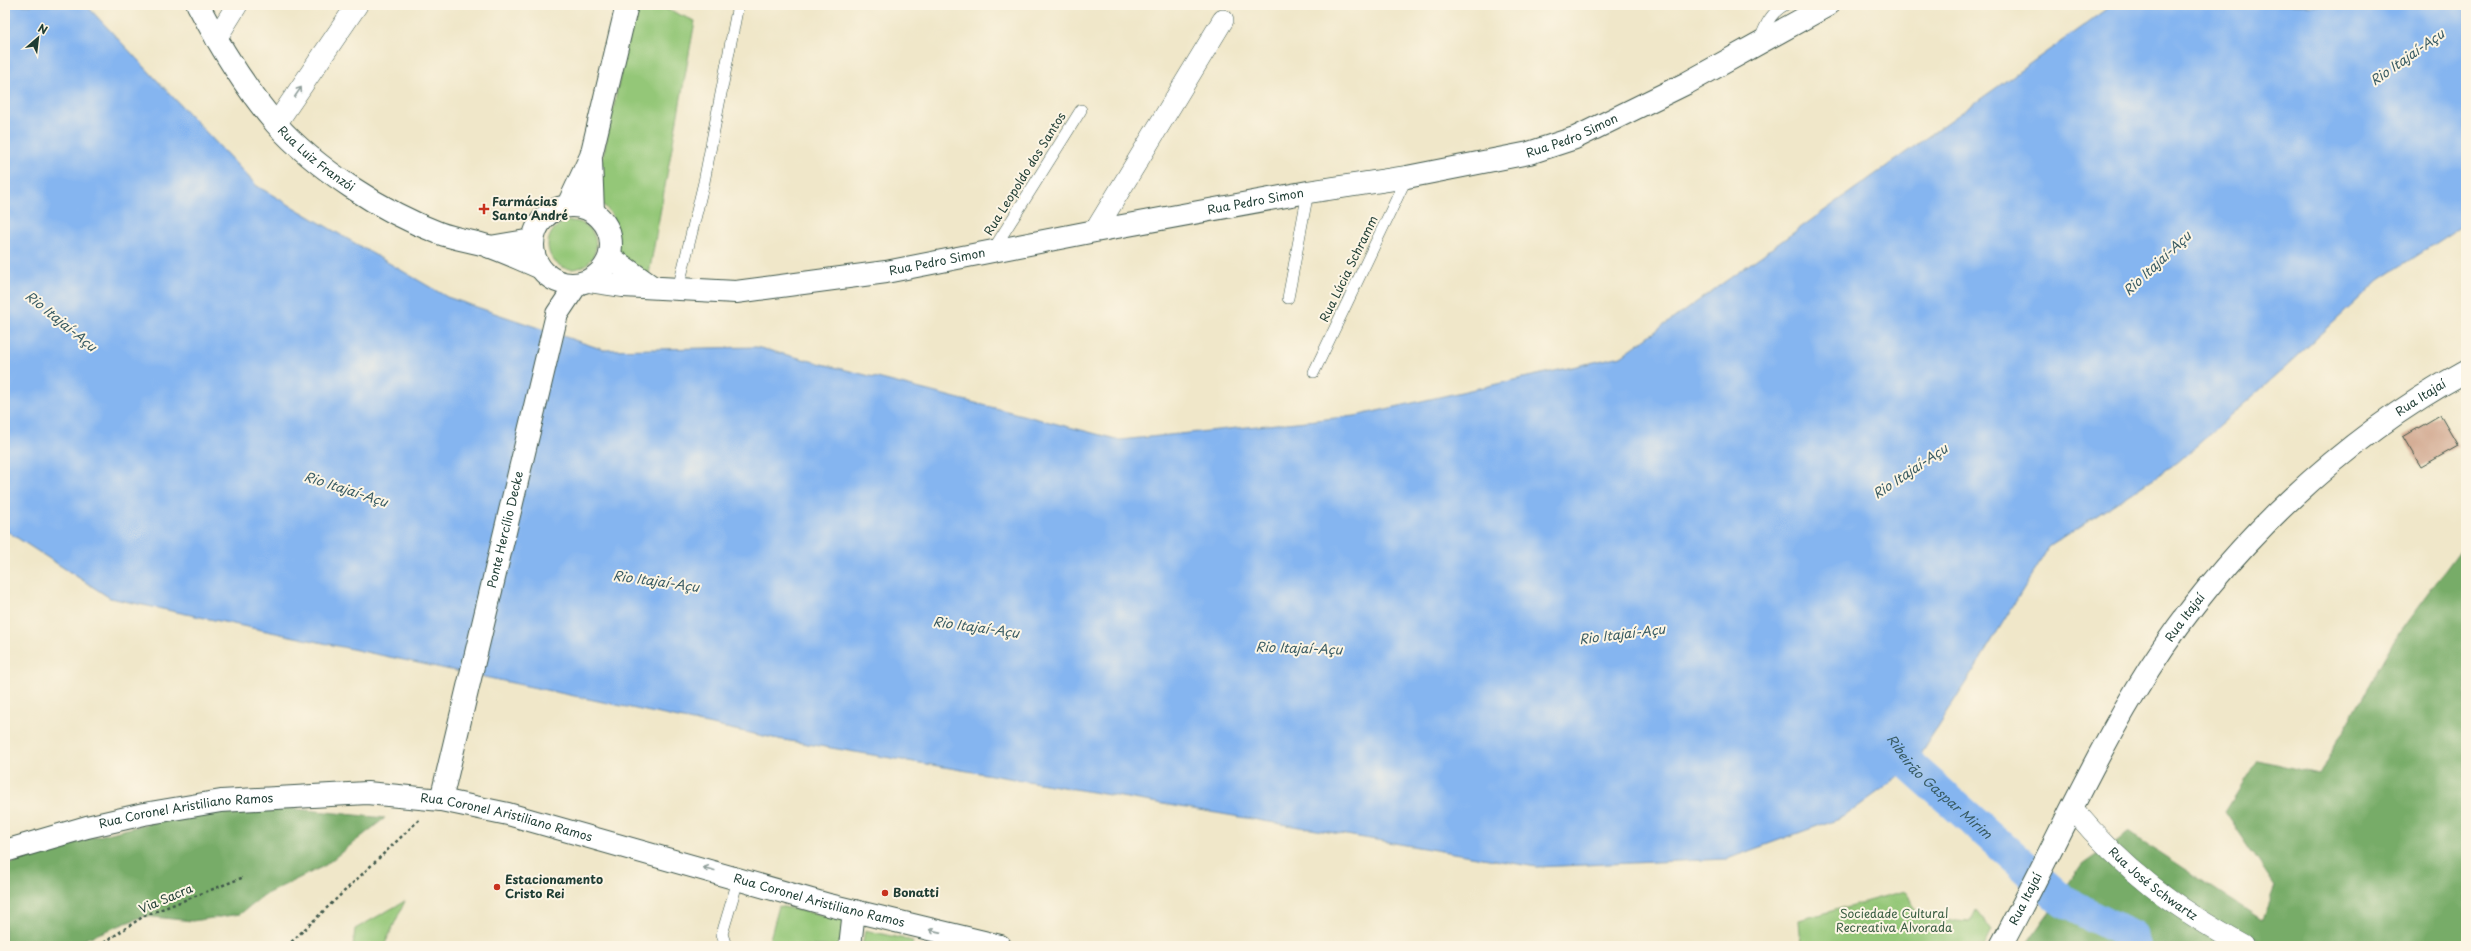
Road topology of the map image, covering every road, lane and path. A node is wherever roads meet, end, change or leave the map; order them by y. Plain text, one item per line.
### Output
1 (198, 5) edge
2 (237, 5) edge
3 (357, 5) edge
4 (627, 5) edge
5 (738, 5) edge
6 (1785, 5) edge
7 (1828, 5) edge
8 (1223, 20) dead end
9 (216, 38) junction
10 (1758, 44) junction
11 (1081, 110) dead end
12 (276, 124) junction
13 (591, 156) junction
14 (1407, 177) junction
15 (1308, 192) junction
16 (568, 205) junction
17 (594, 212) junction
18 (1095, 231) junction
19 (532, 240) junction
20 (490, 246) junction
21 (992, 252) junction
22 (610, 257) junction
23 (543, 272) junction
24 (583, 283) junction
25 (652, 287) junction
26 (678, 289) junction
27 (1288, 298) dead end
28 (556, 318) junction
29 (2466, 371) edge
30 (1314, 372) dead end
31 (441, 800) junction
32 (2069, 816) junction
33 (5, 852) edge
34 (244, 877) dead end
35 (738, 877) junction
36 (854, 911) junction
37 (2004, 941) edge
38 (99, 946) edge
39 (287, 946) edge
40 (726, 946) edge
41 (850, 946) edge
42 (1000, 946) edge
43 (2244, 946) edge

1 - 9 main road, Rua Luiz Franzói
2 - 9 street
12 -> 3 street
4 - 13 main road
5 - 26 lane
6 - 10 lane
7 - 10 main road, Rua Pedro Simon
8 - 18 street
9 - 12 main road, Rua Luiz Franzói
10 - 14 main road, Rua Pedro Simon
11 - 21 lane, Rua Leopoldo dos Santos
12 - 20 main road, Rua Luiz Franzói
13 - 16 main road
13 - 17 main road
14 - 15 main road, Rua Pedro Simon
14 - 30 lane, Rua Lúcia Schramm
15 - 18 main road, Rua Pedro Simon
15 - 27 lane
16 - 17 main road
16 - 19 main road
17 - 22 main road
18 - 21 main road, Rua Pedro Simon
19 - 20 main road, Rua Luiz Franzói
19 - 23 main road
20 - 23 main road, Rua Luiz Franzói
21 - 26 main road, Rua Pedro Simon
22 - 24 main road
22 - 25 main road, Rua Pedro Simon
23 - 24 main road
23 - 28 main road
24 - 25 main road, Rua Pedro Simon
24 - 28 main road
25 - 26 main road, Rua Pedro Simon
28 - 31 main road, Ponte Hercílio Decke
29 - 32 main road, Rua Itajaí
31 - 33 main road, Rua Coronel Aristiliano Ramos
35 -> 31 main road, Rua Coronel Aristiliano Ramos
31 - 39 path
32 - 37 main road, Rua Itajaí
32 - 43 street, Rua José Schwartz
34 - 38 path, Via Sacra
35 - 36 main road, Rua Coronel Aristiliano Ramos
35 - 40 lane
36 - 41 main road
42 -> 36 main road, Rua Coronel Aristiliano Ramos

